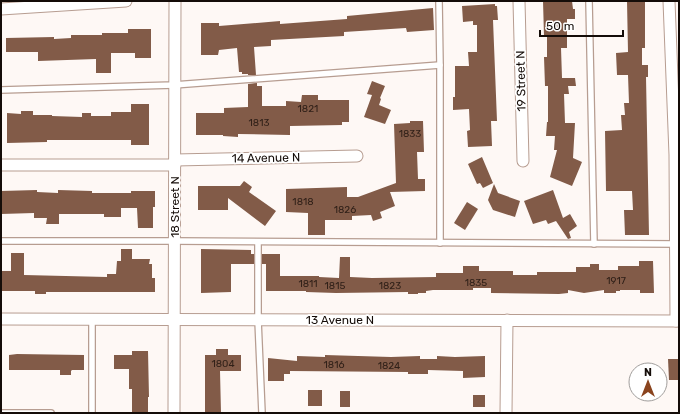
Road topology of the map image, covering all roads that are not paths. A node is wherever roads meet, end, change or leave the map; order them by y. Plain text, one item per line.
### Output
1 (126, 1) edge
2 (175, 1) edge
3 (439, 1) edge
4 (519, 1) edge
5 (589, 1) edge
6 (670, 1) edge
7 (1, 9) edge
8 (440, 65) junction
9 (676, 68) edge
10 (174, 85) junction
11 (1, 90) edge
12 (677, 155) edge
13 (357, 156) dead end
14 (523, 161) dead end
15 (175, 163) junction
16 (1, 165) edge
17 (1, 241) edge
18 (175, 241) junction
19 (258, 242) junction
20 (440, 243) junction
21 (594, 244) junction
22 (677, 244) edge
23 (92, 318) junction
24 (1, 319) edge
25 (175, 320) junction
26 (258, 320) junction
27 (507, 320) junction
28 (678, 321) edge
29 (1, 412) edge
30 (51, 413) edge
31 (92, 413) edge
32 (174, 413) edge
33 (262, 413) edge
34 (506, 413) edge

1 - 7 street
2 - 10 street, 18 Street N
3 - 8 lane
4 - 14 street, 19 Street N
5 - 21 lane
6 - 9 street
8 - 10 lane
8 - 20 lane
9 - 12 street
10 - 11 lane
10 - 15 street, 18 Street N
12 - 22 street
13 - 15 street, 14 Avenue N
15 - 16 street, 14 Avenue N
15 - 18 street, 18 Street N
17 - 18 lane
18 - 19 lane
18 - 25 street, 18 Street N
19 - 20 lane
19 - 26 lane
20 - 21 lane
21 - 22 lane
22 - 28 street
23 - 24 street, 13 Avenue N
23 - 25 street, 13 Avenue N
23 - 31 lane
25 - 26 street, 13 Avenue N
25 - 32 street, 18 Street N
26 - 27 street, 13 Avenue N
26 - 33 lane
27 - 28 street, 13 Avenue N
27 - 34 street
29 - 30 lane

